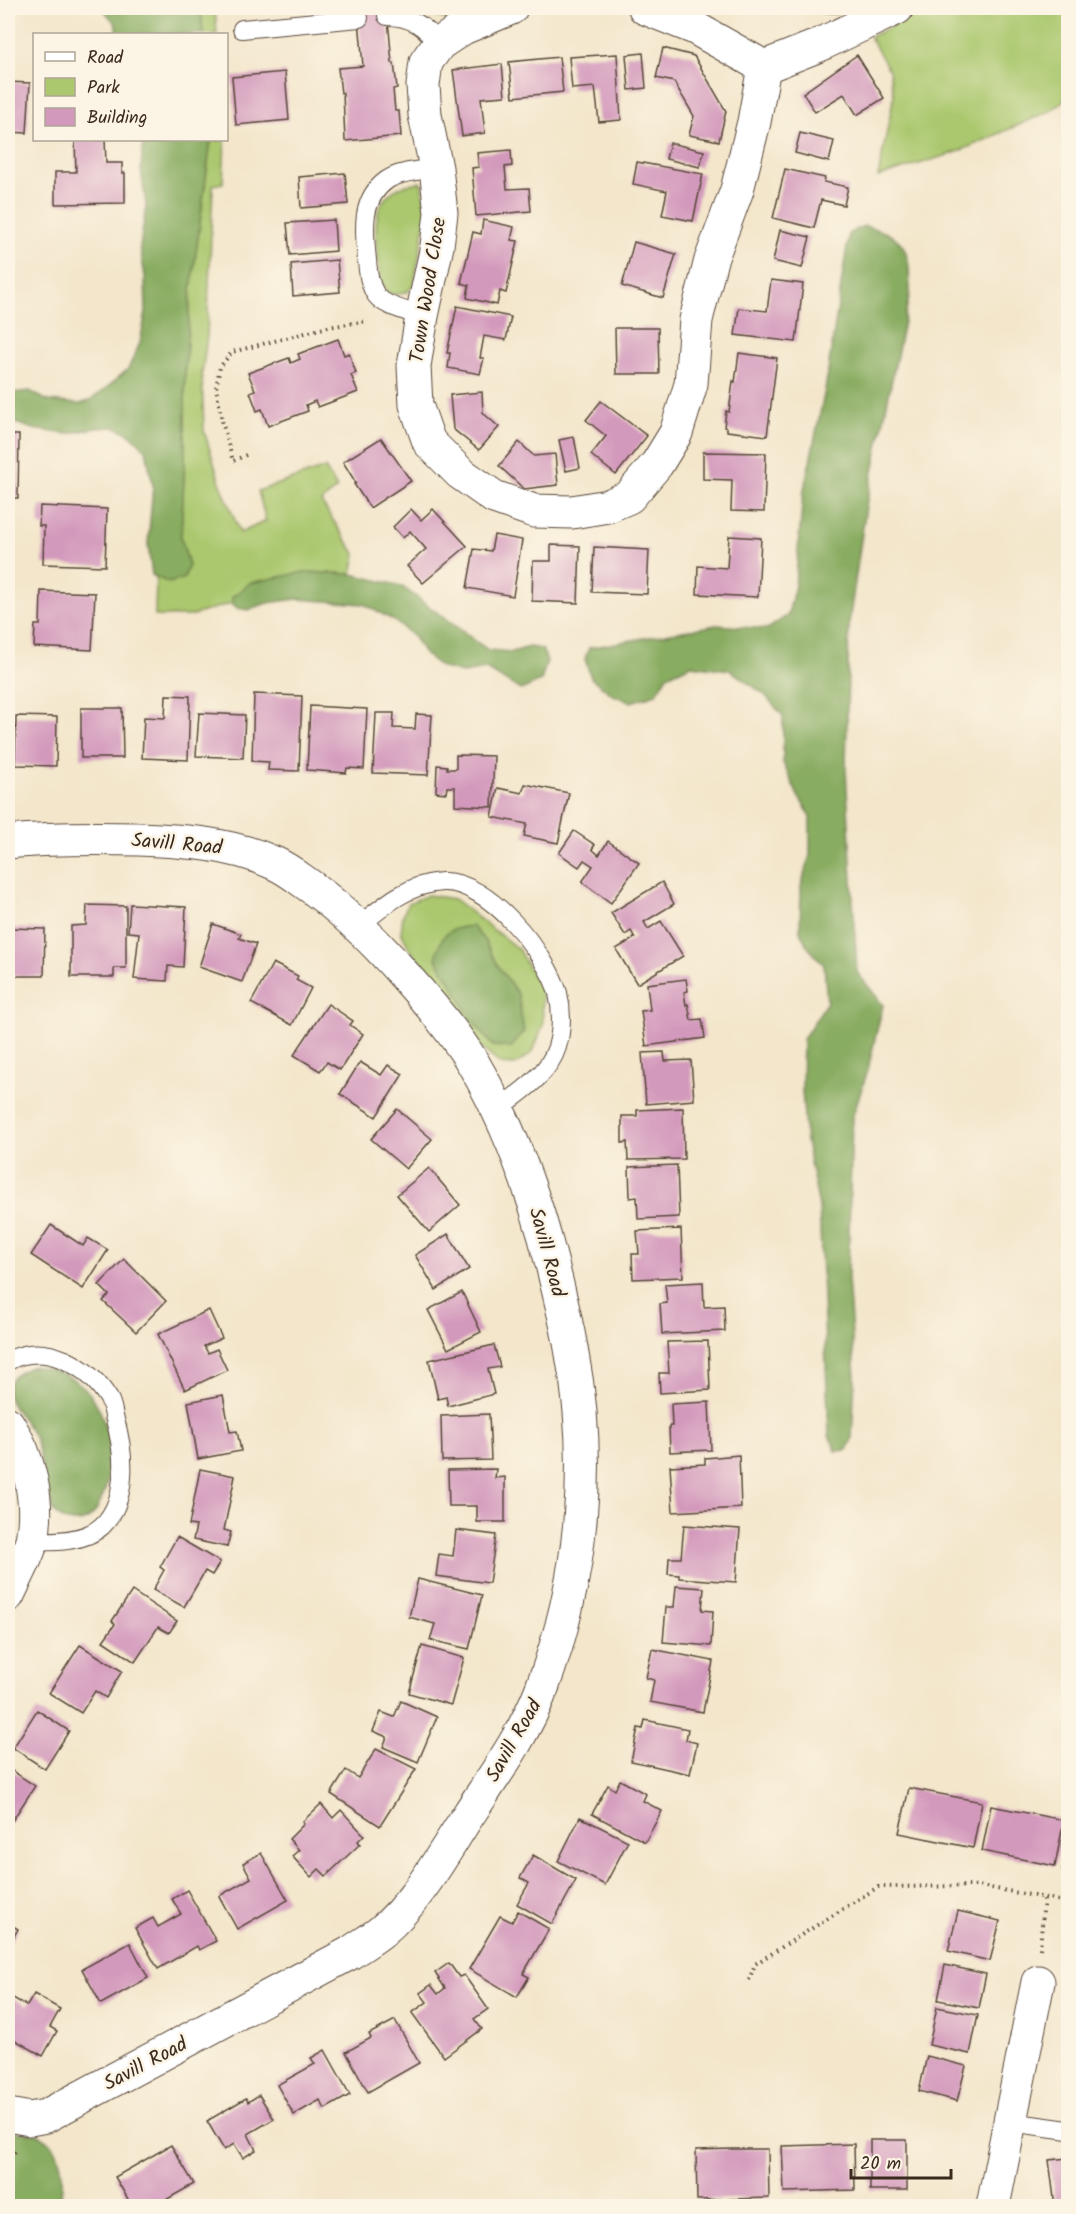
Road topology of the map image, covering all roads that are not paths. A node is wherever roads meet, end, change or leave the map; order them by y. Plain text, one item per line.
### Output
1 (511, 8) edge
2 (645, 8) edge
3 (897, 8) edge
4 (387, 16) dead end
5 (359, 18) dead end
6 (242, 29) dead end
7 (439, 44) junction
8 (764, 67) junction
9 (436, 168) junction
10 (422, 316) junction
11 (8, 842) edge
12 (359, 926) junction
13 (498, 1109) junction
14 (8, 1361) edge
15 (8, 1424) edge
16 (32, 1541) junction
17 (8, 1595) edge
18 (1038, 1982) dead end
19 (8, 2115) edge
20 (1010, 2122) junction
21 (1068, 2130) edge
22 (993, 2206) edge

1 - 7 street, Town Wood Close
2 - 8 street
3 - 8 street
4 - 7 lane
5 - 6 lane
7 - 9 street, Town Wood Close
8 - 10 street, Town Wood Close
9 - 10 street, Town Wood Close
9 - 10 lane
11 - 12 street, Savill Road
12 - 13 street, Savill Road
12 - 13 lane
13 - 19 street, Savill Road
14 - 16 lane
15 - 16 street
16 - 17 street
18 - 20 street
20 - 21 lane
20 - 22 street

